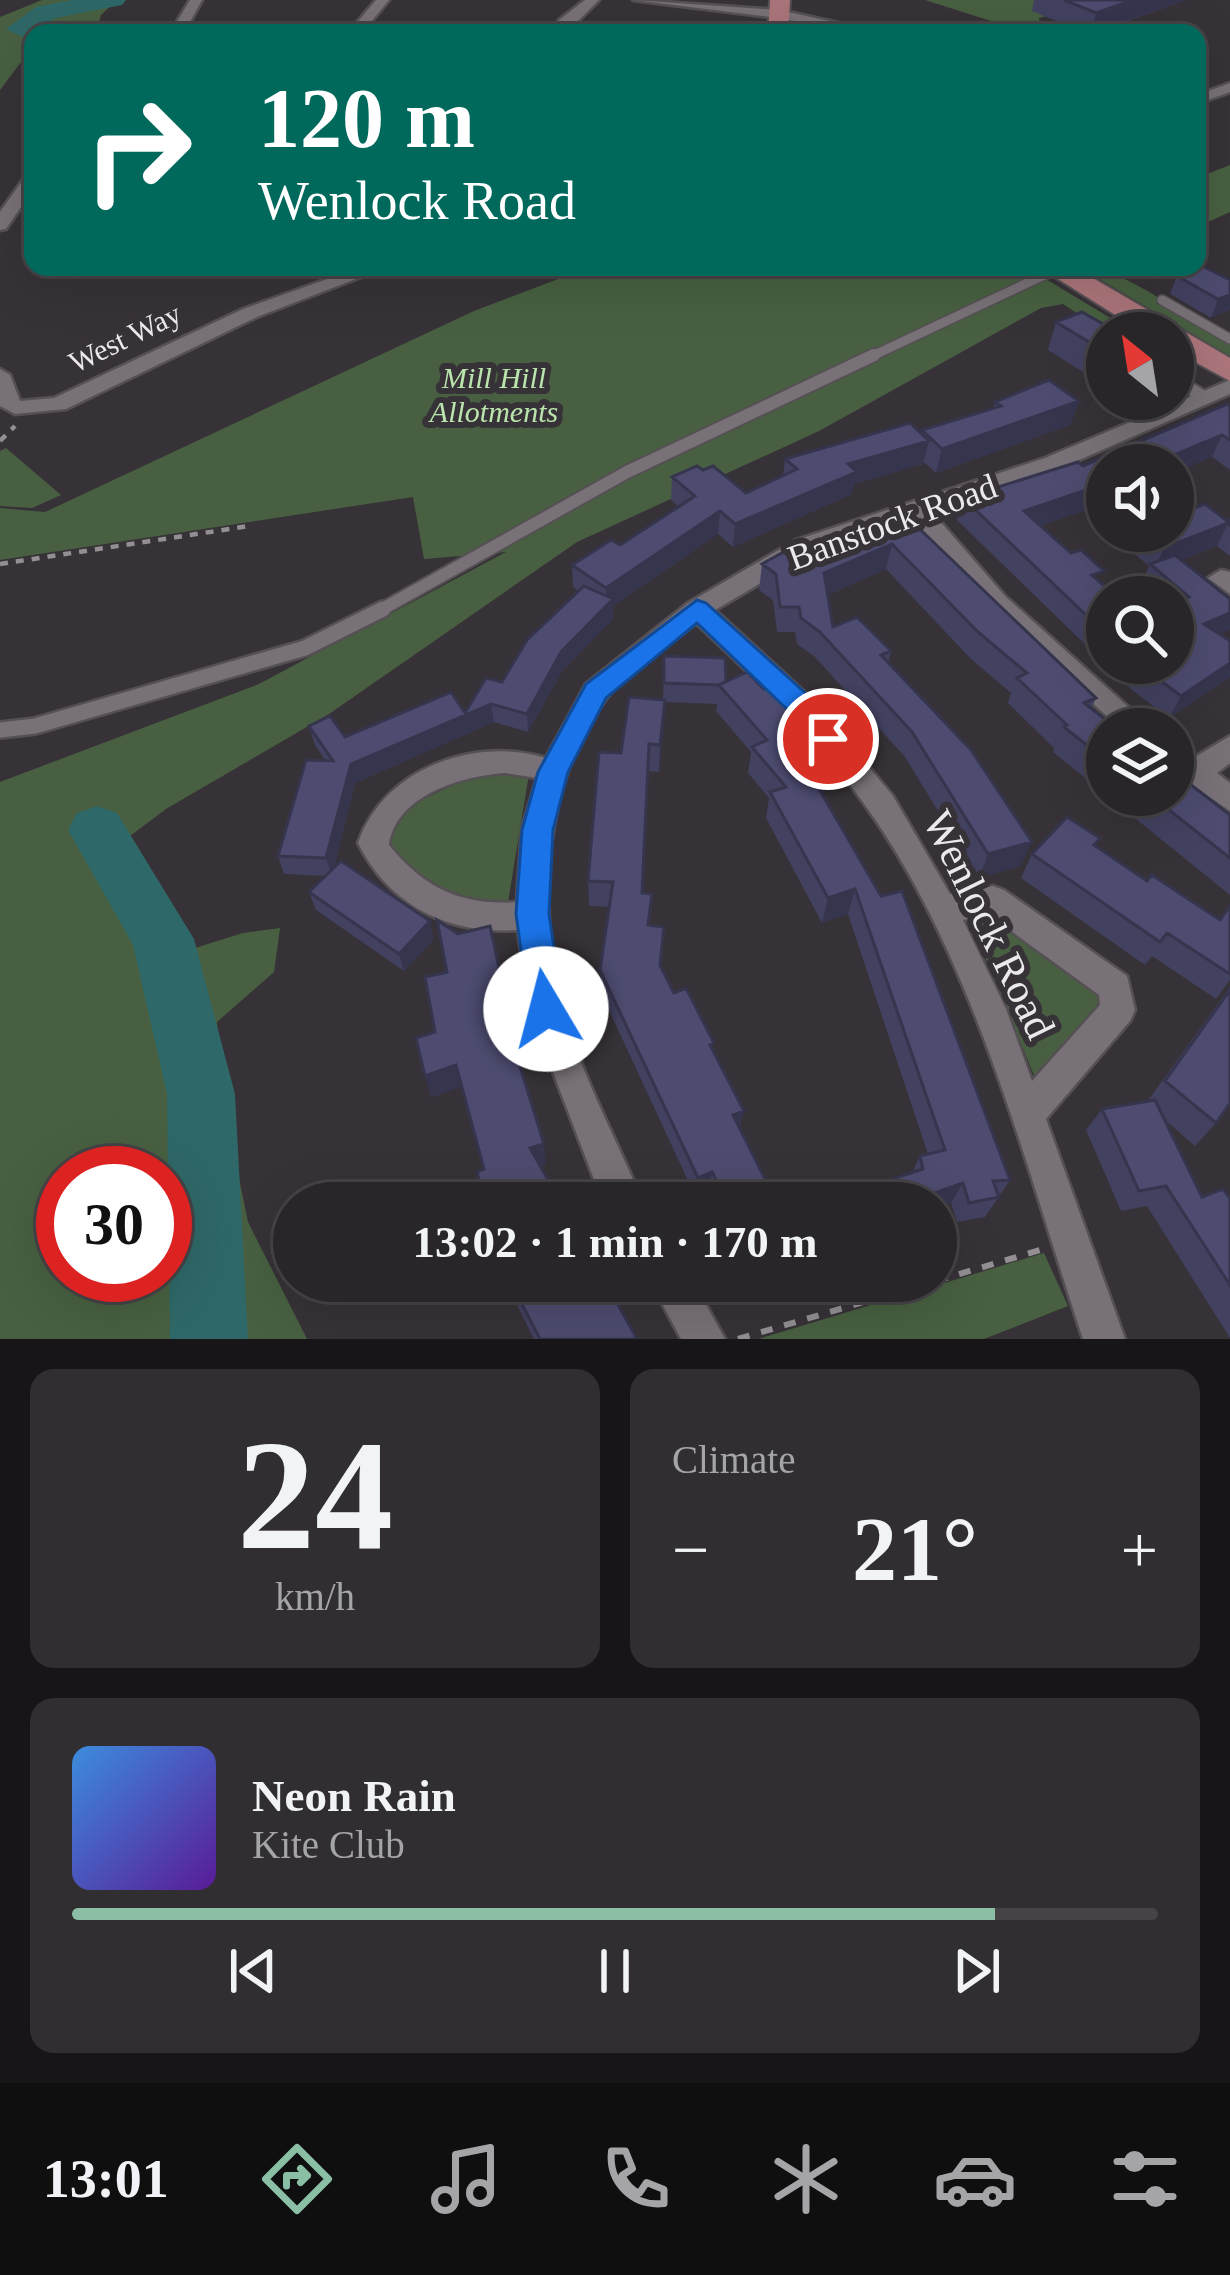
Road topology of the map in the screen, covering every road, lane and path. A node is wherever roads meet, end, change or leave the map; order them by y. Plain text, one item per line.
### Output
1 (383, 0) edge
2 (592, 0) edge
3 (640, 0) edge
4 (782, 12) edge
5 (363, 24) edge
6 (568, 24) edge
7 (836, 24) edge
8 (24, 190) edge
9 (1, 222) edge
10 (353, 276) edge
11 (1038, 276) edge
12 (1069, 276) edge
13 (1162, 300) dead end
14 (1130, 312) edge
15 (1230, 339) edge
16 (1194, 350) edge
17 (1230, 371) edge
18 (0, 375) edge
19 (1217, 391) edge
20 (916, 508) junction
21 (249, 526) dead end
22 (0, 564) edge
23 (697, 609) junction
24 (1112, 708) edge
25 (0, 730) edge
26 (1230, 747) edge
27 (1194, 761) edge
28 (553, 772) junction
29 (1194, 773) edge
30 (1230, 800) edge
31 (942, 910) junction
32 (532, 914) junction
33 (1027, 1113) junction
34 (612, 1182) edge
35 (1071, 1241) junction
36 (957, 1275) edge
37 (682, 1302) edge
38 (864, 1302) edge
39 (704, 1339) edge
40 (738, 1339) edge
41 (1104, 1339) edge

1 - 5 street
2 - 6 street
3 - 4 street
4 - 7 street
8 - 9 street
10 - 18 street, West Way
11 - 25 lane
12 - 14 main road
13 - 15 lane
16 - 17 main road
19 - 20 street, Banstock Road
20 - 23 street, Banstock Road
20 - 24 street
21 - 22 path
23 - 28 street, Banstock Road
23 - 31 street, Wenlock Road
26 - 27 street
28 - 32 street, Banstock Road
28 - 32 street
29 - 30 street
31 - 33 street, Wenlock Road
31 - 33 street
32 - 34 street, Banstock Road
33 - 35 street, Wenlock Road
35 - 36 path
35 - 41 street, Wenlock Road
37 - 39 street
38 - 40 path

